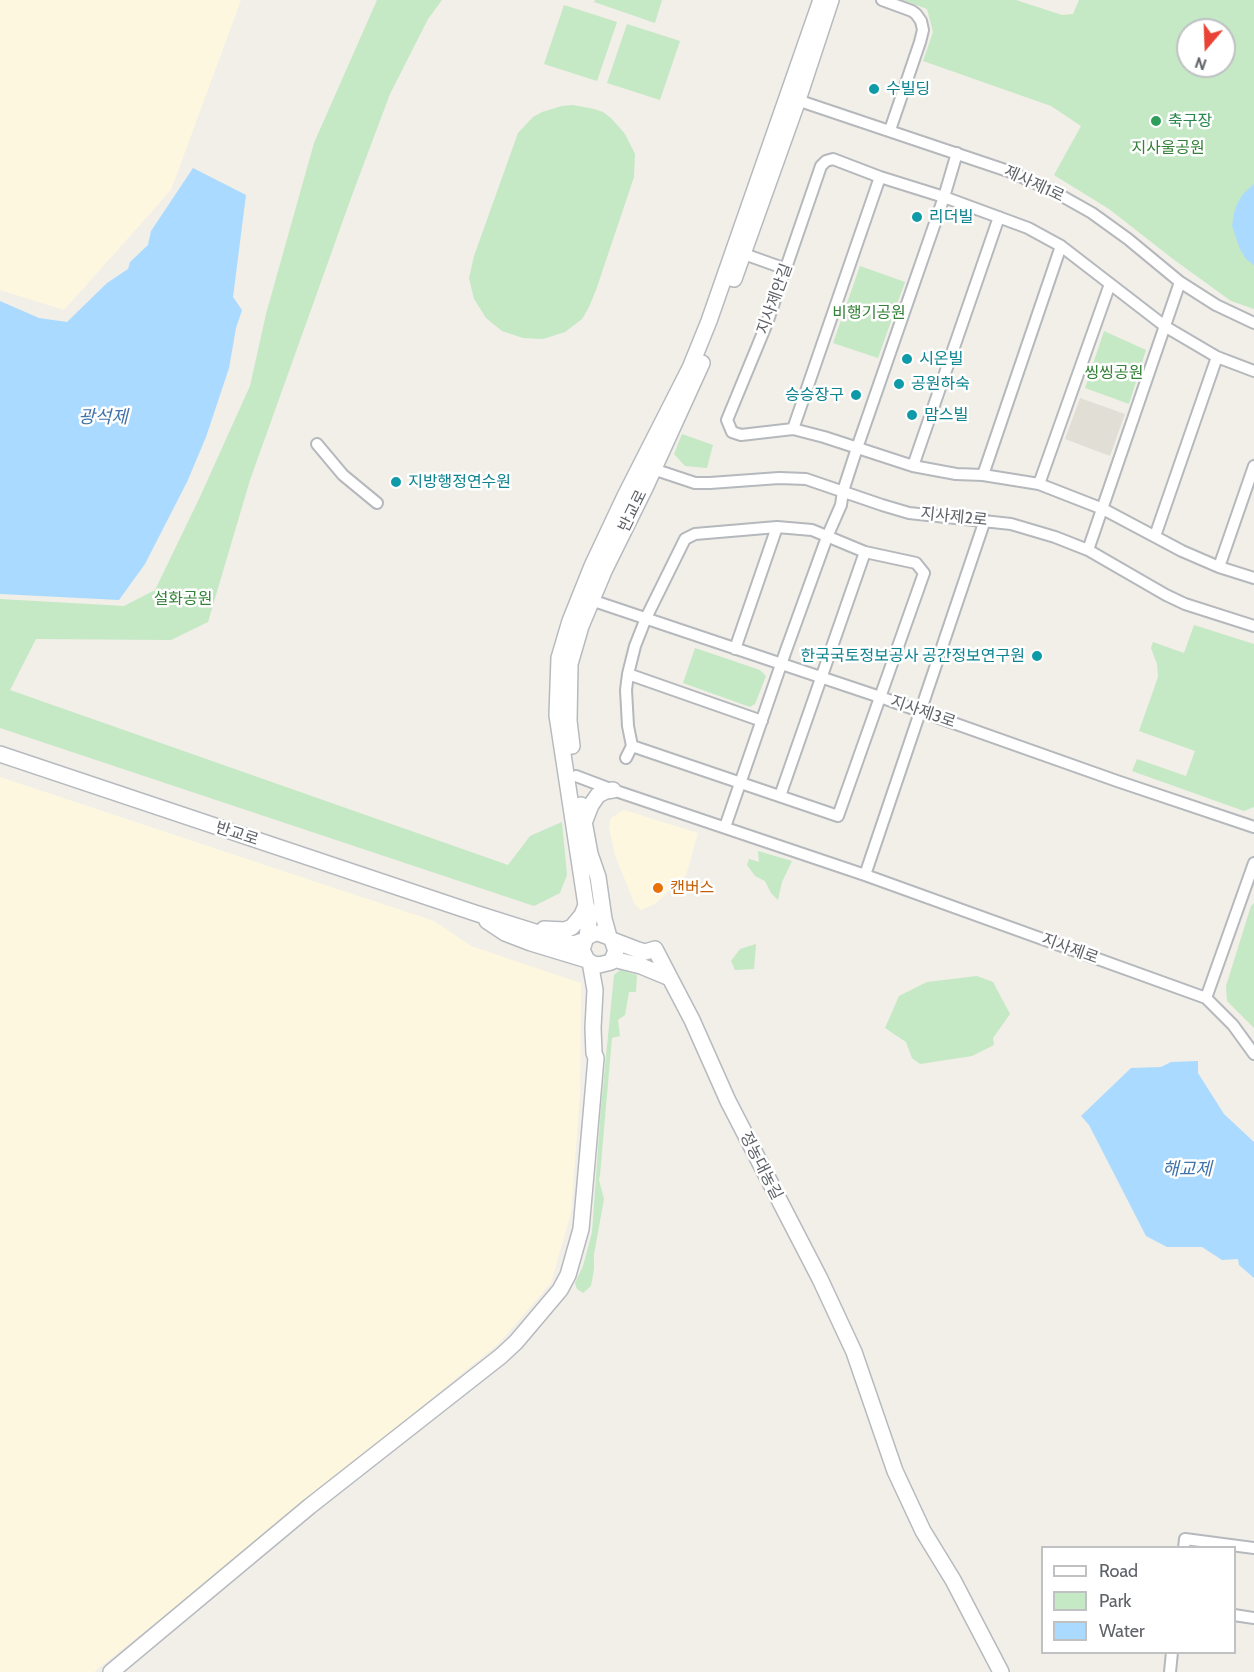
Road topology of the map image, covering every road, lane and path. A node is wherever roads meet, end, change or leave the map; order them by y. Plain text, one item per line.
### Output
1 (821, 0) edge
2 (831, 0) edge
3 (882, 0) edge
4 (793, 98) junction
5 (891, 130) junction
6 (957, 153) junction
7 (880, 177) junction
8 (944, 197) junction
9 (999, 217) junction
10 (1061, 246) junction
11 (744, 254) junction
12 (786, 269) junction
13 (1180, 282) junction
14 (1110, 284) junction
15 (1254, 323) edge
16 (1166, 327) junction
17 (1217, 357) junction
18 (1254, 371) edge
19 (793, 429) junction
20 (317, 444) dead end
21 (857, 448) junction
22 (913, 466) junction
23 (1254, 466) edge
24 (647, 467) junction
25 (983, 475) junction
26 (1040, 483) junction
27 (843, 491) junction
28 (377, 503) dead end
29 (1103, 509) junction
30 (985, 520) junction
31 (777, 527) junction
32 (1155, 536) junction
33 (827, 537) junction
34 (1088, 550) junction
35 (865, 552) junction
36 (1219, 567) junction
37 (1254, 578) edge
38 (591, 600) junction
39 (646, 618) junction
40 (1254, 626) edge
41 (735, 649) junction
42 (781, 664) junction
43 (628, 674) junction
44 (820, 677) junction
45 (880, 697) junction
46 (921, 711) junction
47 (762, 720) junction
48 (632, 746) junction
49 (0, 754) edge
50 (626, 758) dead end
51 (576, 776) junction
52 (740, 782) junction
53 (613, 790) junction
54 (780, 796) junction
55 (584, 823) junction
56 (725, 827) junction
57 (1254, 827) edge
58 (1254, 863) edge
59 (865, 875) junction
60 (586, 906) junction
61 (475, 913) junction
62 (534, 931) junction
63 (586, 939) junction
64 (611, 939) junction
65 (657, 953) junction
66 (588, 961) junction
67 (611, 961) junction
68 (640, 966) junction
69 (670, 978) junction
70 (1206, 998) junction
71 (1254, 1054) edge
72 (596, 1058) junction
73 (1184, 1546) edge
74 (1254, 1548) edge
75 (1236, 1615) edge
76 (1254, 1618) edge
77 (1173, 1654) edge
78 (111, 1672) edge
79 (1001, 1672) edge
80 (1170, 1672) edge

1 - 4 street
2 - 4 street
3 - 5 street
4 - 5 street, 제사제1로
4 - 11 street, 반교로
4 - 24 street, 반교로
5 - 6 street, 제사제1로
6 - 8 street
6 - 13 street, 제사제1로
7 - 8 street, 지사제안길
7 - 12 street, 지사제안길
7 - 19 street
8 - 9 street, 지사제안길
8 - 21 street
9 - 10 street, 지사제안길
9 - 22 street
10 - 14 street, 지사제안길
10 - 25 street
11 - 12 street
11 - 24 street, 반교로
12 - 19 street, 지사제안길
13 - 15 street, 제사제1로
13 - 16 street
14 - 16 street, 지사제안길
14 - 26 street
16 - 17 street, 지사제안길
16 - 29 street
17 - 18 street, 지사제안길
17 - 32 street
19 - 21 street, 지사제안길
20 - 28 street
21 - 22 street, 지사제안길
21 - 27 street
22 - 25 street, 지사제안길
23 - 36 street
24 - 27 street, 지사제2로
24 - 38 street, 반교로
24 - 60 street, 반교로
25 - 26 street, 지사제안길
26 - 29 street, 지사제안길
27 - 30 street, 지사제2로
27 - 33 street
29 - 32 street, 지사제안길
29 - 34 street
30 - 34 street, 지사제2로
30 - 46 street
31 - 33 street
31 - 39 street
31 - 41 street
32 - 36 street, 지사제안길
33 - 35 street
33 - 42 street
34 - 40 street, 지사제2로
35 - 44 street
35 - 45 street
36 - 37 street, 지사제안길
38 - 39 street, 지사제3로
38 - 51 street, 반교로
39 - 41 street, 지사제3로
39 - 43 street
41 - 42 street, 지사제3로
42 - 44 street, 지사제3로
42 - 47 street
43 - 47 street
43 - 48 street
44 - 45 street, 지사제3로
44 - 54 street
45 - 46 street, 지사제3로
45 - 54 street
46 - 57 street, 지사제3로
46 - 59 street
47 - 52 street
48 - 50 street
48 - 52 street
49 - 61 street, 반교로
51 - 53 street, 지사제로
51 - 55 street, 반교로
52 - 54 street
52 - 56 street
53 - 55 street
53 - 56 street, 지사제로
55 - 64 street, 반교로
56 - 59 street, 지사제로
58 - 70 street
59 - 70 street, 지사제로
60 - 62 street
60 - 63 street, 반교로
61 - 62 street, 반교로
61 - 66 street, 반교로
62 - 63 street, 반교로
63 - 64 street
63 - 66 street
64 - 65 street
64 - 67 street
65 - 68 street
65 - 69 street, 정농대농길
66 - 67 street
66 - 72 street
67 - 68 street
67 - 72 street
68 - 69 street
69 - 79 street, 정농대농길
70 - 71 street, 지사제로
72 - 78 street
73 - 74 street
75 - 76 street
77 - 80 street

